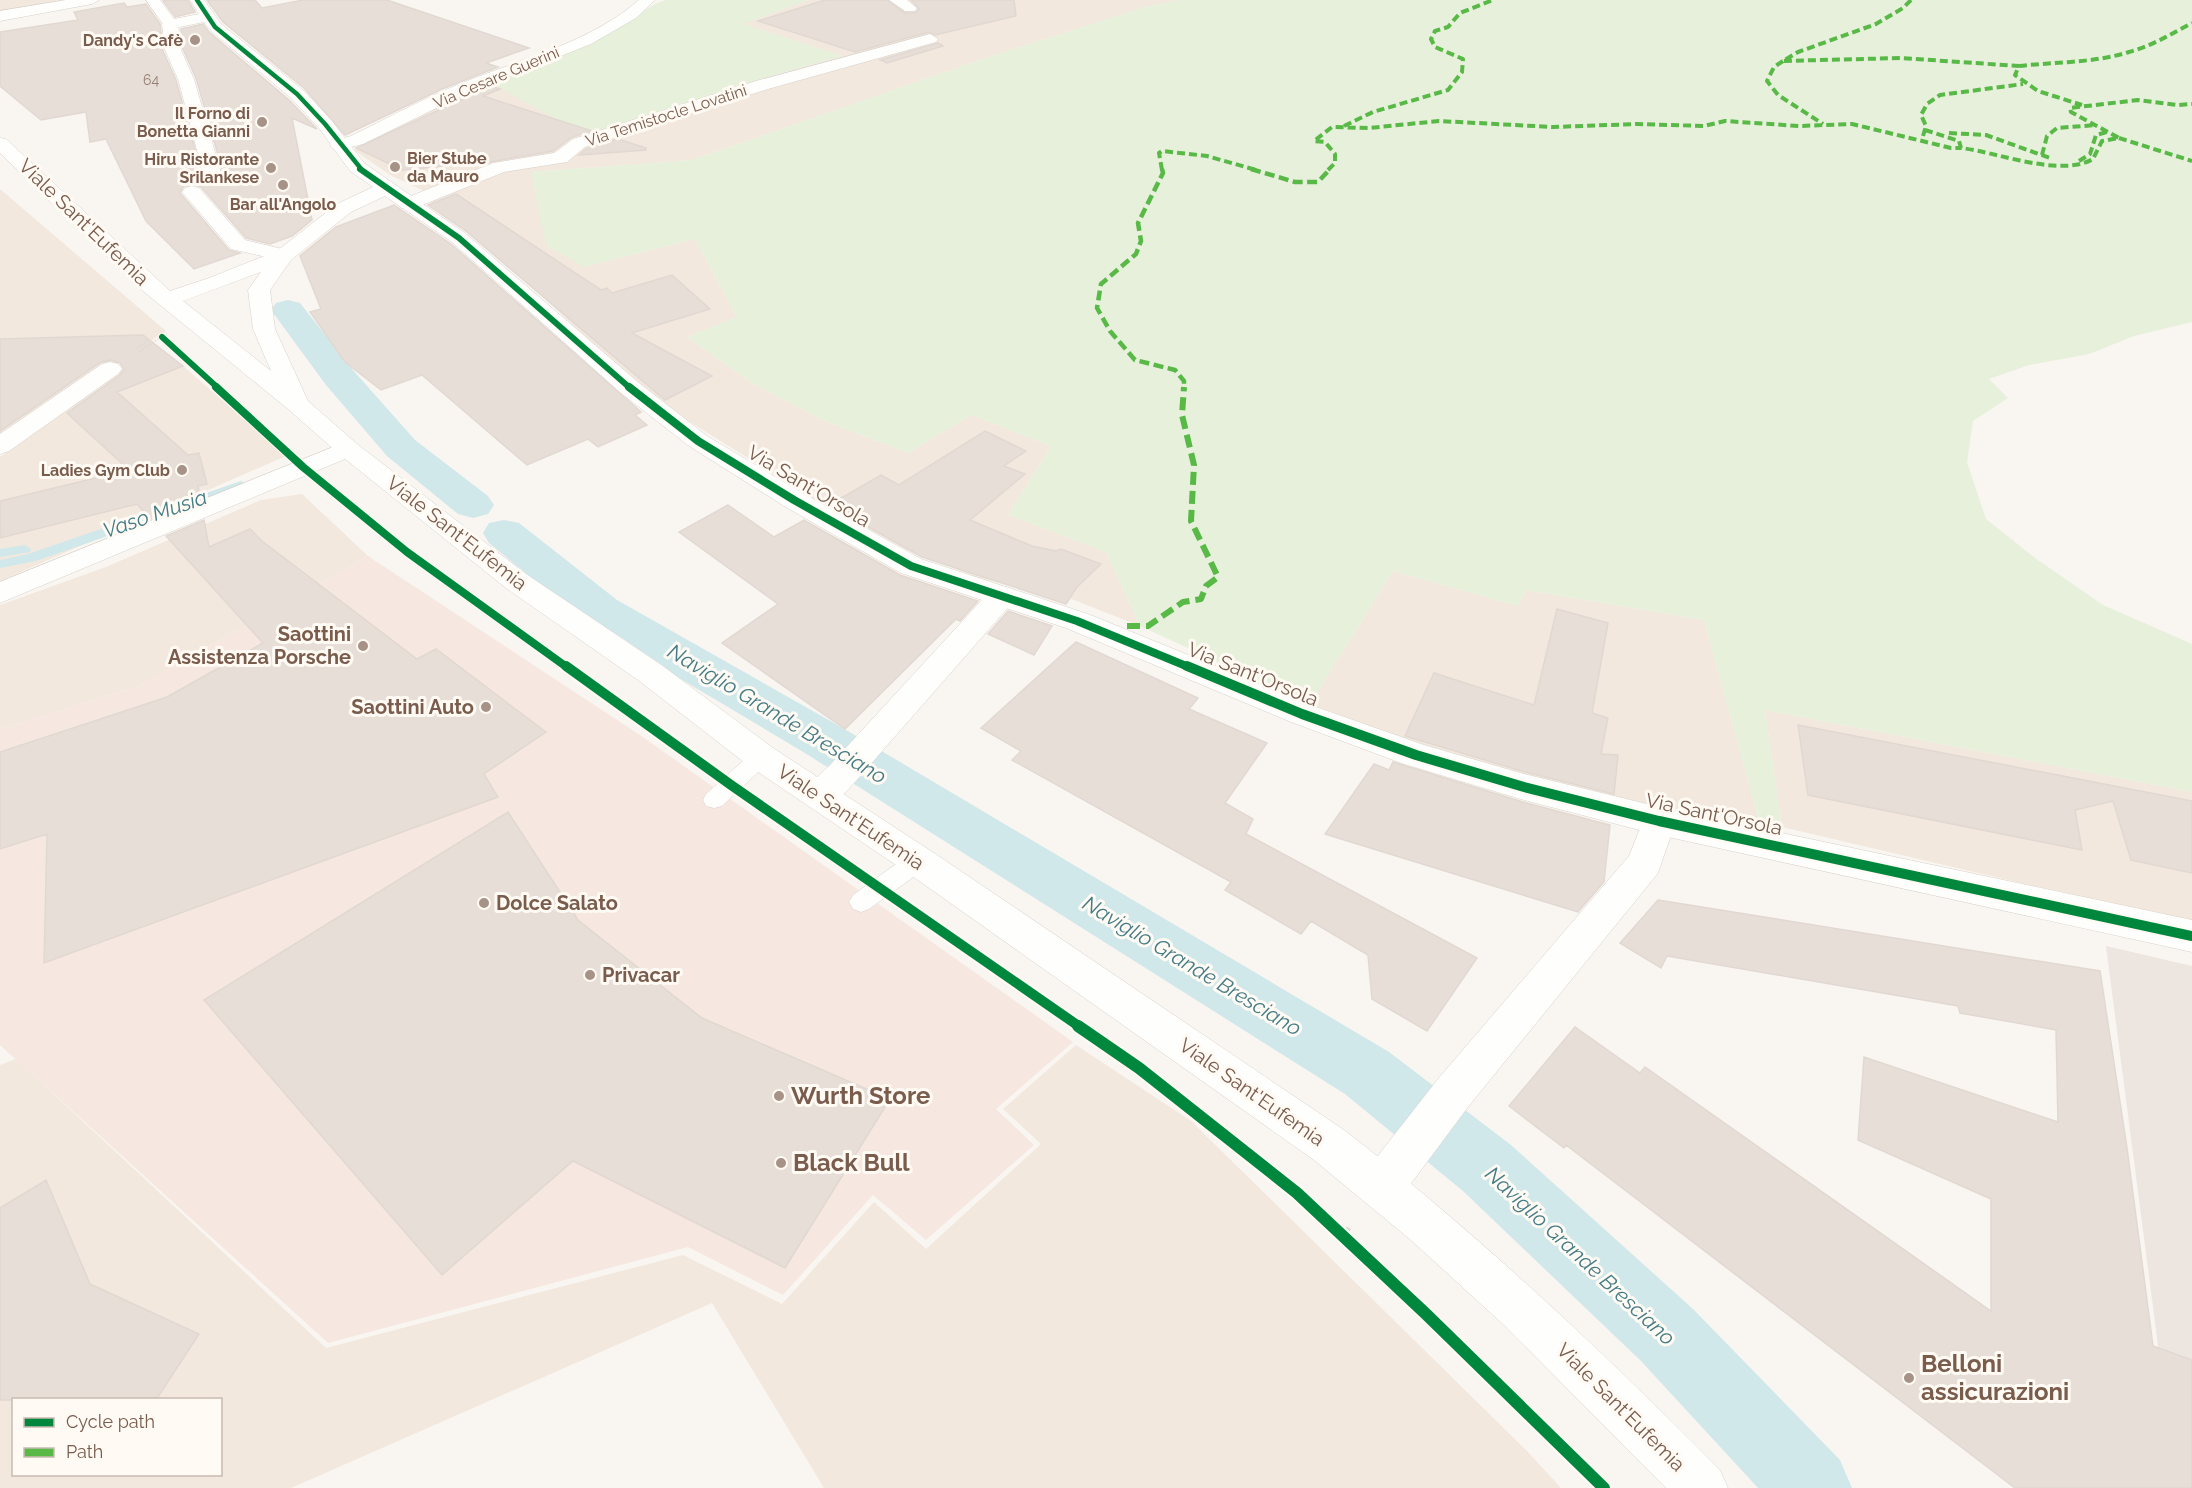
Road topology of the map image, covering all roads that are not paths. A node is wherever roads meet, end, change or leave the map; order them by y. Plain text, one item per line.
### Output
1 (92, 0) edge
2 (153, 0) edge
3 (197, 0) edge
4 (648, 0) edge
5 (0, 16) edge
6 (208, 17) junction
7 (170, 24) junction
8 (930, 39) dead end
9 (339, 145) junction
10 (3, 148) edge
11 (212, 173) dead end
12 (192, 192) dead end
13 (397, 196) junction
14 (284, 255) junction
15 (167, 299) junction
16 (110, 369) dead end
17 (297, 404) junction
18 (0, 446) edge
19 (348, 449) junction
20 (0, 593) edge
21 (1002, 596) junction
22 (761, 757) junction
23 (831, 785) junction
24 (714, 800) dead end
25 (1659, 821) junction
26 (918, 861) junction
27 (861, 902) dead end
28 (2192, 936) edge
29 (1394, 1170) junction
30 (1702, 1488) edge

1 - 5 street
2 - 7 street
3 - 6 street, Via Sant'Orsola
4 - 9 street, Via Cesare Guerini
6 - 7 street
6 - 9 street, Via Sant'Orsola
7 - 11 street
8 - 13 street, Via Temistocle Lovatini
9 - 13 street, Via Sant'Orsola
10 - 15 street, Viale Sant'Eufemia
12 - 14 street
13 - 14 street, Via Temistocle Lovatini
13 - 21 street, Via Sant'Orsola
14 - 15 street
14 - 17 street
15 - 17 street, Viale Sant'Eufemia
16 - 18 street
17 - 19 street, Viale Sant'Eufemia
19 - 20 street
19 - 22 street, Viale Sant'Eufemia
21 - 23 street
21 - 25 street, Via Sant'Orsola
22 - 23 street, Viale Sant'Eufemia
22 - 24 lane
23 - 26 street, Viale Sant'Eufemia
25 - 28 street, Via Sant'Orsola
25 - 29 street, Via Sant'Orsola
26 - 27 lane
26 - 29 street, Viale Sant'Eufemia
29 - 30 street, Viale Sant'Eufemia

